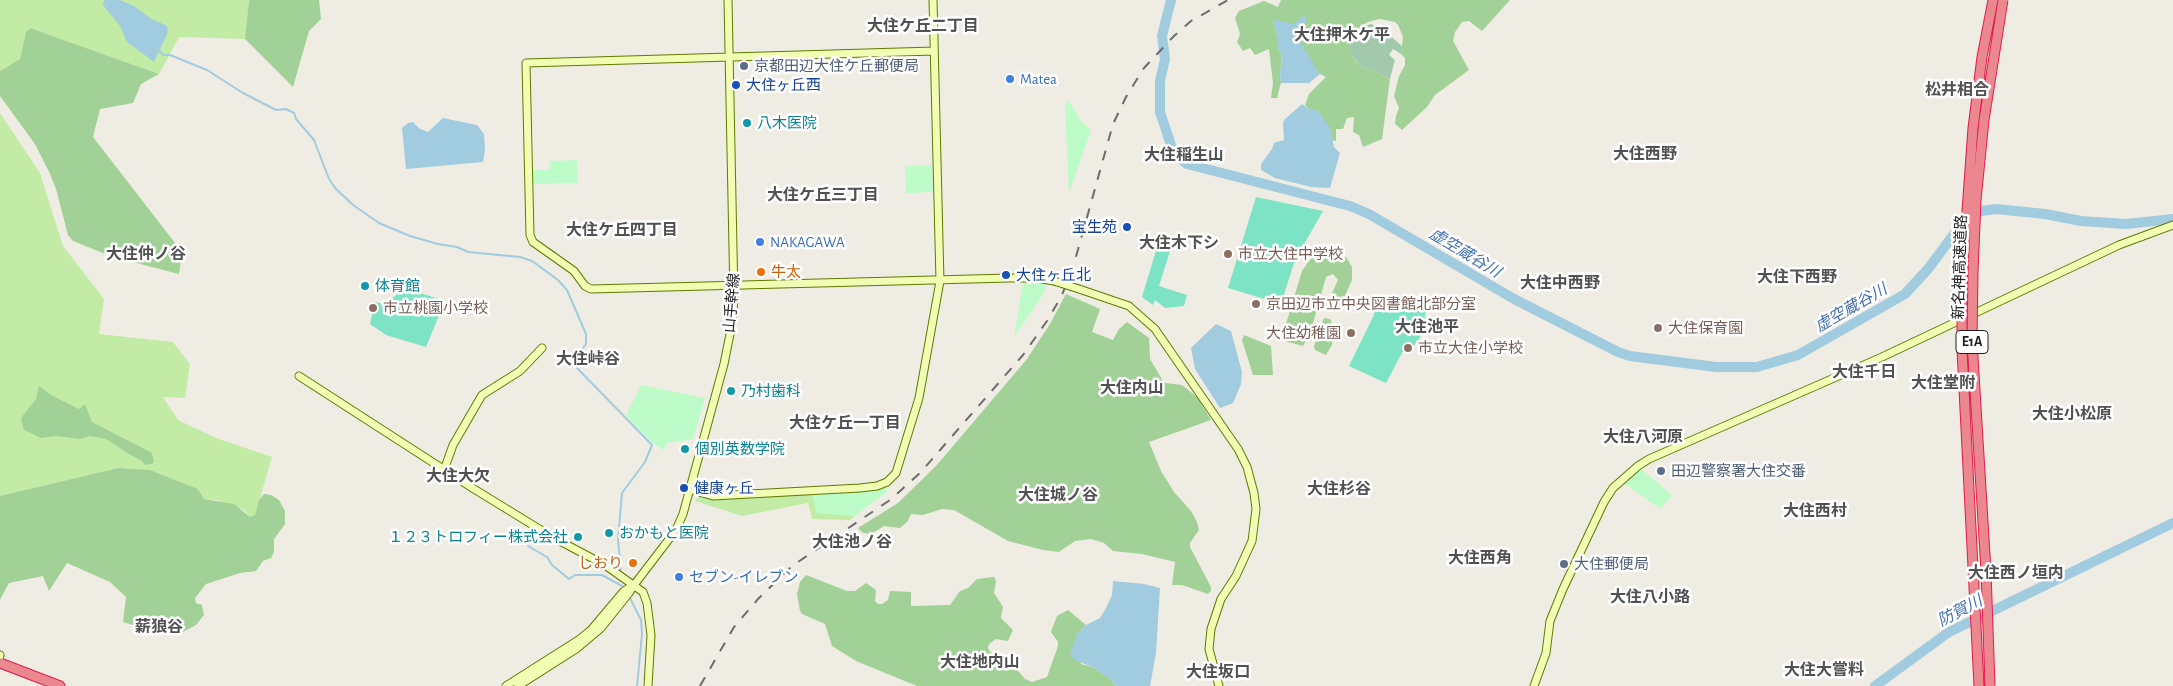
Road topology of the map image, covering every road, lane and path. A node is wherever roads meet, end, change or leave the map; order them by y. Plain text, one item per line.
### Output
1 (728, 0) edge
2 (933, 0) edge
3 (1993, 0) edge
4 (2003, 0) edge
5 (934, 51) junction
6 (730, 57) junction
7 (2173, 225) edge
8 (940, 280) junction
9 (735, 286) junction
10 (542, 348) dead end
11 (299, 376) dead end
12 (444, 470) junction
13 (689, 489) junction
14 (631, 588) junction
15 (620, 600) junction
16 (0, 665) edge
17 (50, 686) edge
18 (60, 686) edge
19 (506, 686) edge
20 (518, 686) edge
21 (648, 686) edge
22 (1219, 686) edge
23 (1534, 686) edge
24 (1979, 686) edge
25 (1990, 686) edge

1 - 6 street, 山手幹線
2 - 5 street
3 - 24 highway, 新名神高速道路 / E1A, bridge
4 - 25 highway, 新名神高速道路 / E1A, bridge
5 - 6 street
5 - 8 street
6 - 9 street, 山手幹線
6 - 9 street
7 - 23 street
8 - 9 street
8 - 13 street
8 - 22 street, bridge
9 - 13 street, 山手幹線
10 - 12 street
11 - 12 street
12 - 14 street
13 - 14 street, 山手幹線
14 - 15 street, 山手幹線
14 - 21 street
15 - 19 street, 山手幹線
15 - 20 street, 山手幹線
16 - 17 highway
16 - 18 highway

